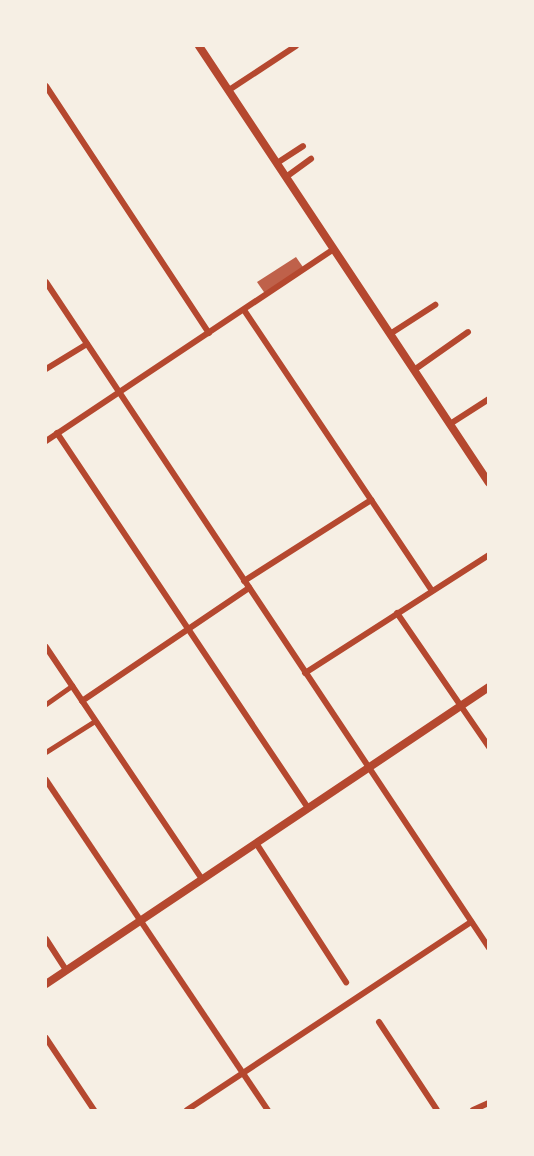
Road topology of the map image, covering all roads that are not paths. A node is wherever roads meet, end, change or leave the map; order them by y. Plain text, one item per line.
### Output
1 (200, 46) edge
2 (296, 46) edge
3 (46, 86) edge
4 (229, 90) junction
5 (303, 146) dead end
6 (311, 159) dead end
7 (277, 163) junction
8 (286, 177) junction
9 (334, 249) junction
10 (46, 282) edge
11 (435, 304) dead end
12 (244, 310) junction
13 (468, 332) dead end
14 (209, 333) junction
15 (390, 334) junction
16 (87, 344) junction
17 (46, 369) edge
18 (414, 370) junction
19 (119, 392) junction
20 (488, 399) edge
21 (450, 424) junction
22 (57, 433) junction
23 (46, 441) edge
24 (488, 483) edge
25 (371, 500) junction
26 (488, 555) edge
27 (244, 581) junction
28 (249, 588) junction
29 (432, 591) junction
30 (397, 614) junction
31 (188, 628) junction
32 (46, 647) edge
33 (306, 673) junction
34 (72, 686) junction
35 (488, 687) edge
36 (82, 701) junction
37 (46, 704) edge
38 (460, 706) junction
39 (95, 721) junction
40 (488, 747) edge
41 (46, 752) edge
42 (369, 768) junction
43 (46, 780) edge
44 (308, 808) junction
45 (256, 843) junction
46 (202, 879) junction
47 (140, 920) junction
48 (471, 922) junction
49 (46, 939) edge
50 (488, 948) edge
51 (66, 970) junction
52 (346, 982) dead end
53 (46, 984) edge
54 (379, 1022) dead end
55 (46, 1038) edge
56 (243, 1073) junction
57 (488, 1103) edge
58 (94, 1111) edge
59 (187, 1111) edge
60 (268, 1111) edge
61 (437, 1111) edge
62 (473, 1111) edge

1 - 4 street
2 - 4 street
3 - 14 street
4 - 7 street
5 - 7 street
6 - 8 street
7 - 8 street
8 - 9 street
9 - 12 street
9 - 15 street
10 - 16 street
11 - 15 street
12 - 14 street
12 - 25 street
13 - 18 street
14 - 19 street
15 - 18 street
16 - 17 street
16 - 19 street
18 - 21 street
19 - 22 street
19 - 27 street
20 - 21 street
21 - 24 street
22 - 23 street
22 - 31 street
25 - 27 street
25 - 29 street
26 - 29 street
27 - 28 street
28 - 31 street
28 - 33 street
29 - 30 street
30 - 33 street
30 - 38 street
31 - 36 street
31 - 44 street
32 - 34 street
33 - 42 street
34 - 36 street
34 - 37 street
35 - 38 street
36 - 39 street
38 - 40 street
38 - 42 street
39 - 41 street
39 - 46 street
42 - 44 street
42 - 48 street
43 - 47 street
44 - 45 street
45 - 46 street
45 - 52 street
46 - 47 street
47 - 51 street
47 - 56 street
48 - 50 street
48 - 56 street
49 - 51 street
51 - 53 street
54 - 61 street
55 - 58 street
56 - 59 street
56 - 60 street
57 - 62 street

